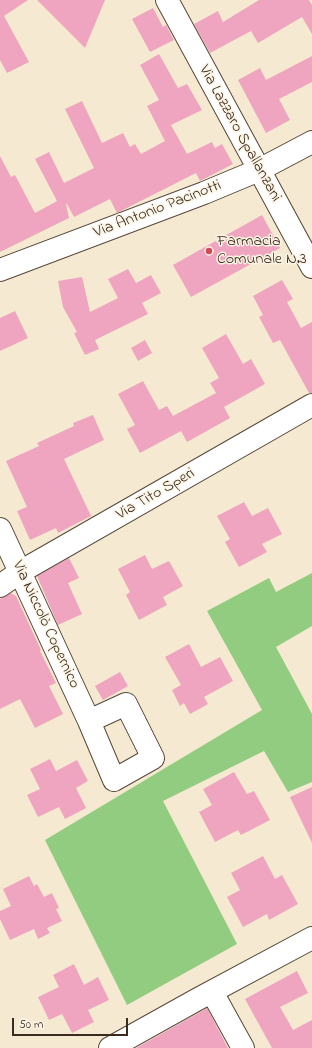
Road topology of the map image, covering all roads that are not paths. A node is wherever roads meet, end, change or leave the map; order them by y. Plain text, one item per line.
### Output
1 (167, 0) edge
2 (312, 142) edge
3 (259, 170) junction
4 (312, 267) edge
5 (0, 270) edge
6 (312, 405) edge
7 (0, 529) edge
8 (20, 572) junction
9 (0, 586) edge
10 (89, 721) dead end
11 (312, 938) edge
12 (212, 992) junction
13 (110, 1048) edge
14 (243, 1048) edge

1 - 3 street, Via Lazzaro Spallanzani
2 - 3 street, Via Antonio Pacinotti
3 - 4 street, Via Lazzaro Spallanzani
3 - 5 street, Via Antonio Pacinotti
6 - 8 street, Via Tito Speri
7 - 8 street, Via Niccolò Copernico
8 - 9 street, Via Tito Speri
8 - 10 street, Via Niccolò Copernico
11 - 12 street
12 - 13 street
12 - 14 street

